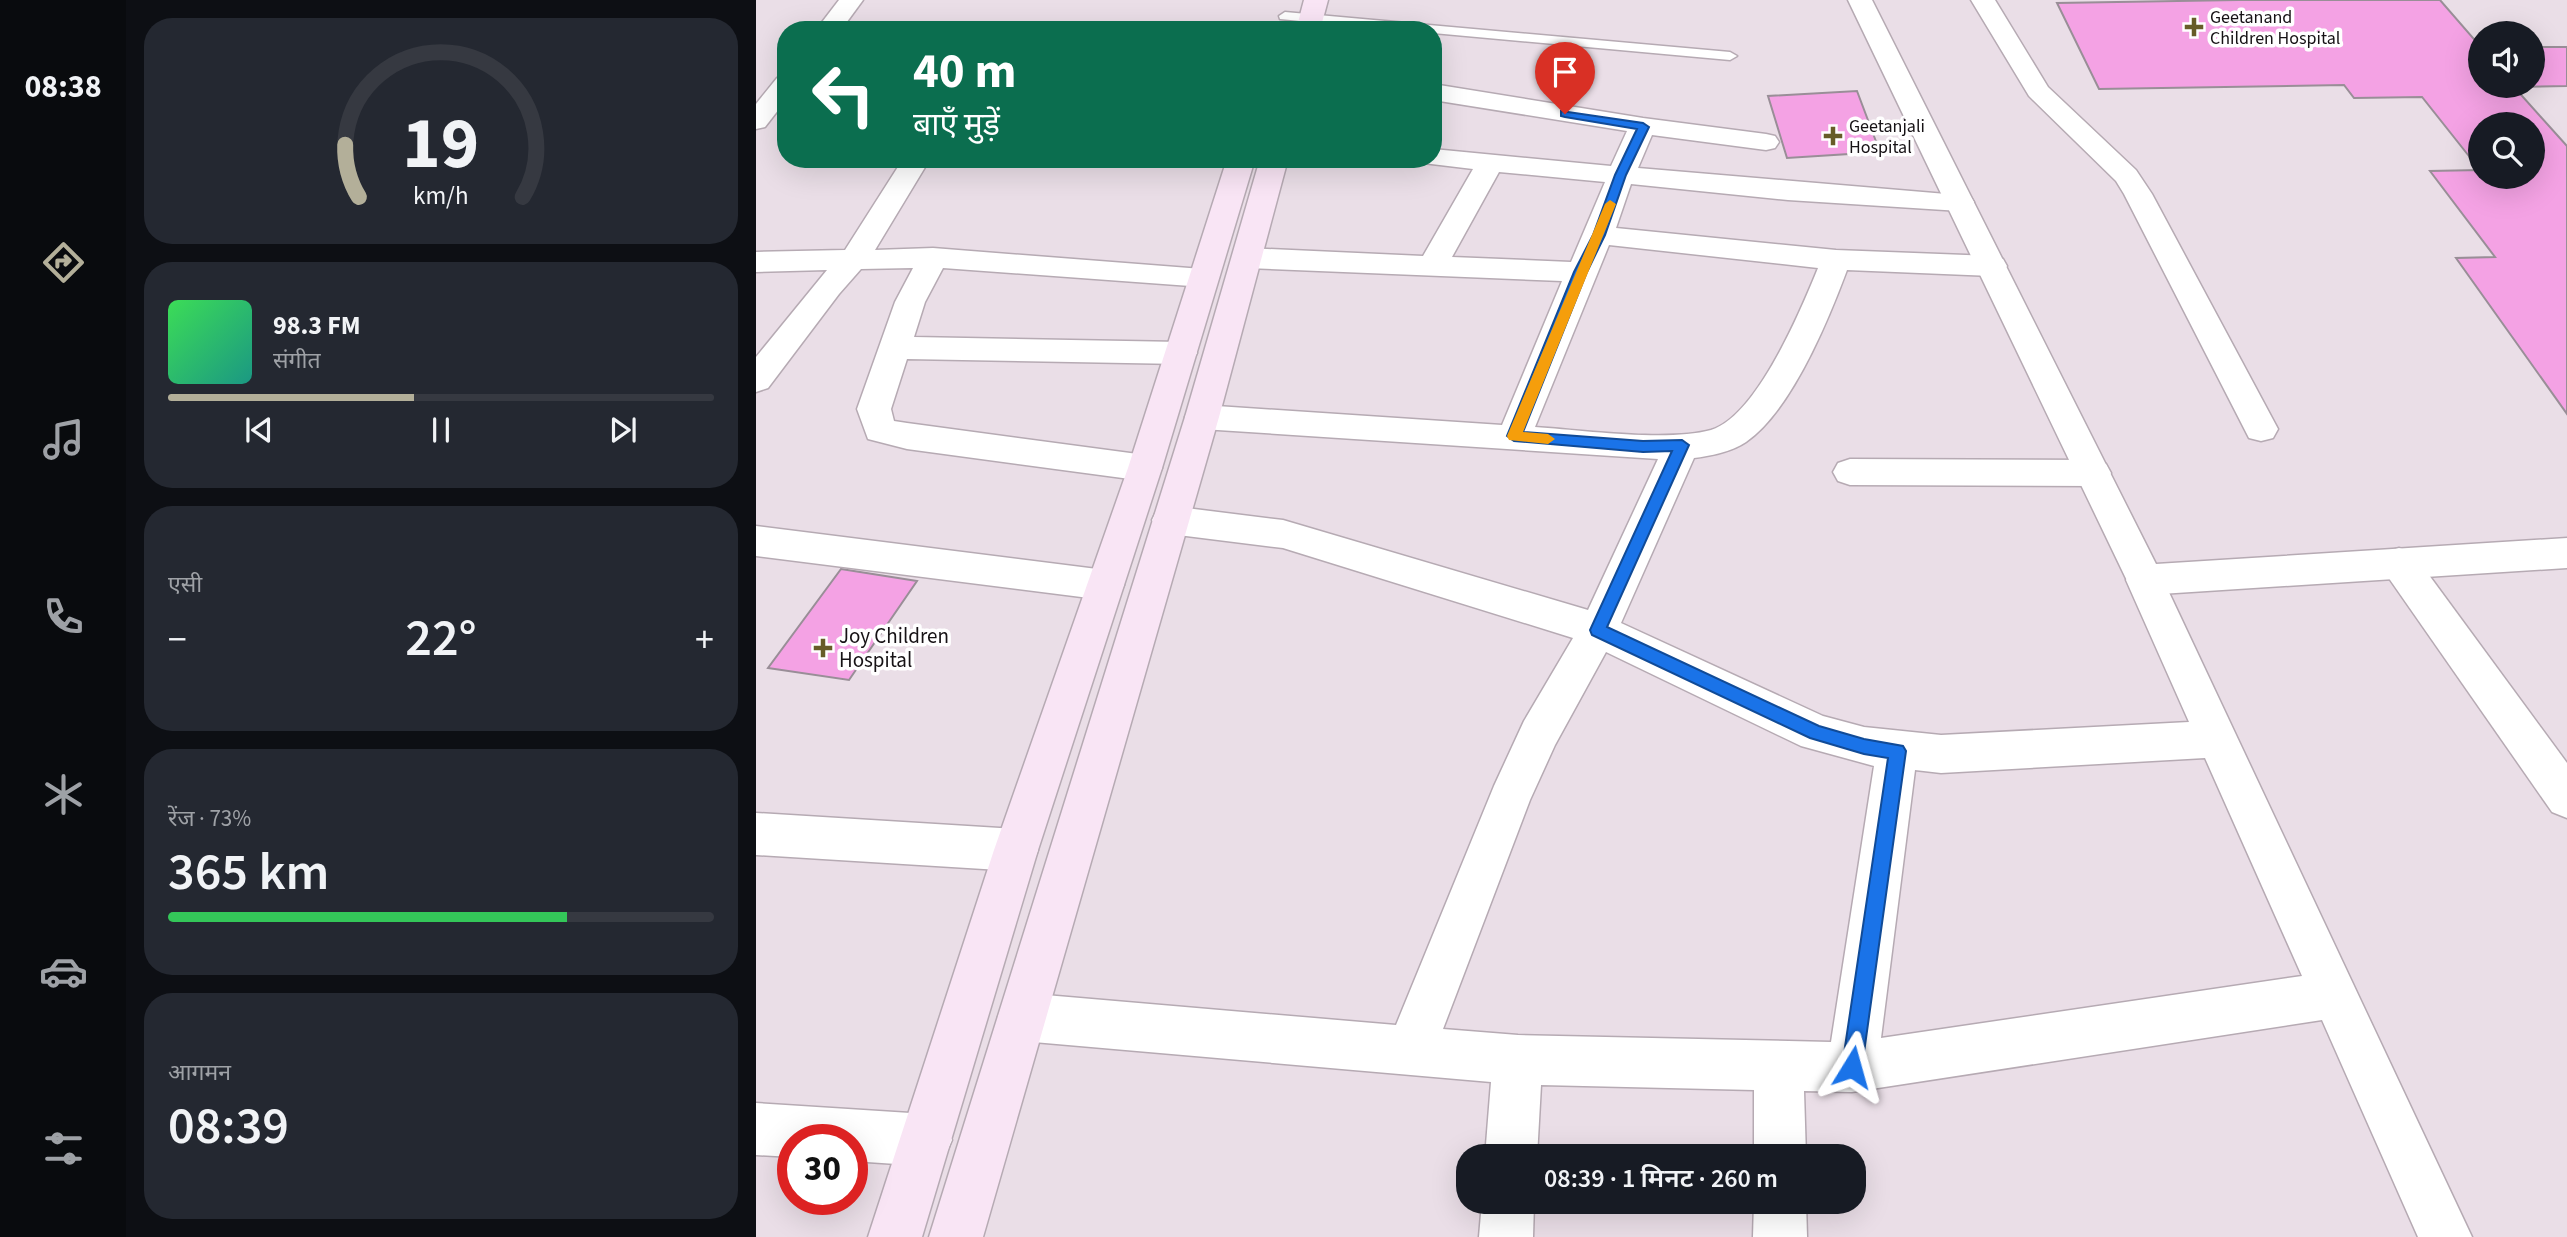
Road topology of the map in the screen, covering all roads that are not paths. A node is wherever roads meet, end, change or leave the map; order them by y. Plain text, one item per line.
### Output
1 (851, 0) edge
2 (1860, 0) edge
3 (1983, 0) edge
4 (1285, 15) edge
5 (1312, 16) edge
6 (835, 21) edge
7 (1364, 21) edge
8 (1442, 28) edge
9 (1730, 56) dead end
10 (1442, 94) edge
11 (777, 95) edge
12 (766, 110) edge
13 (1643, 127) junction
14 (1766, 142) dead end
15 (1442, 158) edge
16 (1490, 164) junction
17 (911, 168) edge
18 (1238, 168) edge
19 (1272, 168) edge
20 (1621, 175) junction
21 (1960, 202) junction
22 (1599, 235) junction
23 (933, 258) junction
24 (1247, 258) junction
25 (854, 259) junction
26 (1836, 260) junction
27 (756, 262) edge
28 (1433, 265) junction
29 (1992, 265) junction
30 (1581, 272) junction
31 (1204, 277) junction
32 (895, 348) junction
33 (1181, 353) junction
34 (756, 380) edge
35 (1202, 417) junction
36 (2261, 429) dead end
37 (1514, 436) junction
38 (1682, 445) junction
39 (1145, 468) junction
40 (1850, 471) dead end
41 (2094, 473) junction
42 (1170, 520) junction
43 (756, 541) edge
44 (2567, 553) edge
45 (2399, 564) junction
46 (2145, 580) junction
47 (1105, 585) junction
48 (1598, 630) junction
49 (2217, 739) junction
50 (1897, 751) junction
51 (2567, 798) edge
52 (756, 834) edge
53 (1016, 850) junction
54 (2333, 995) junction
55 (1022, 1017) junction
56 (1410, 1052) junction
57 (1518, 1060) junction
58 (1779, 1066) junction
59 (1852, 1067) junction
60 (756, 1129) edge
61 (926, 1140) junction
62 (1512, 1144) edge
63 (1780, 1144) edge
64 (1507, 1214) edge
65 (1780, 1214) edge
66 (895, 1237) edge
67 (956, 1237) edge
68 (1506, 1237) edge
69 (1780, 1237) edge
70 (2445, 1237) edge

1 - 6 street
2 - 21 street
3 - 36 street
4 - 5 lane
5 - 7 lane
8 - 9 lane
10 - 13 street
11 - 12 street
13 - 14 street
13 - 20 street
15 - 16 street
16 - 20 street
16 - 28 street
17 - 25 street
18 - 31 main road
19 - 24 main road
20 - 21 street
20 - 22 street
21 - 29 street
22 - 26 street
22 - 30 street
23 - 25 street
23 - 31 street
23 - 32 street
24 - 28 street
24 - 35 main road
25 - 27 street
25 - 34 street
26 - 29 street
26 - 38 street
28 - 30 street
29 - 41 street
30 - 37 street
31 - 33 main road
32 - 33 street
32 - 39 street
33 - 39 main road
35 - 37 street
35 - 42 main road
37 - 38 street
38 - 48 street
39 - 47 main road
40 - 41 street
41 - 46 street
42 - 48 street
42 - 55 main road
43 - 47 street
44 - 45 street
45 - 46 street
45 - 51 street
46 - 49 street
47 - 53 main road
48 - 50 street
48 - 56 street
49 - 50 street
49 - 54 street
50 - 59 street
52 - 53 street
53 - 61 main road
54 - 59 street
54 - 70 street
55 - 56 street
55 - 67 main road
56 - 57 street
57 - 58 street
57 - 62 street
58 - 59 street
58 - 63 street
60 - 61 street
61 - 66 main road
64 - 68 street
65 - 69 street

